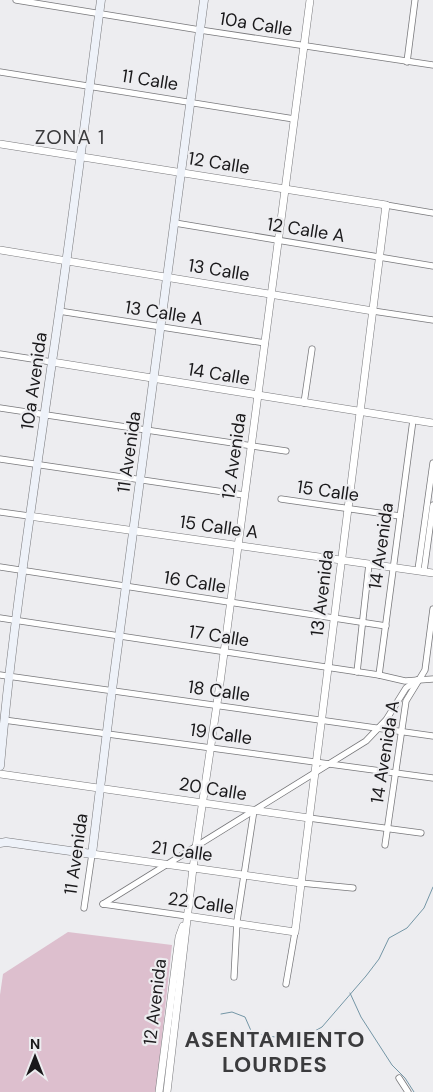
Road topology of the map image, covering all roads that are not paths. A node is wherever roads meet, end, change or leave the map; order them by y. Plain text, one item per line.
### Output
1 (16, 0) edge
2 (101, 0) edge
3 (204, 0) edge
4 (310, 0) edge
5 (415, 0) edge
6 (99, 13) junction
7 (200, 30) junction
8 (304, 46) junction
9 (407, 62) junction
10 (433, 66) edge
11 (0, 72) edge
12 (90, 86) junction
13 (191, 102) junction
14 (294, 118) junction
15 (0, 144) edge
16 (79, 157) junction
17 (181, 173) junction
18 (284, 189) junction
19 (386, 205) junction
20 (433, 213) edge
21 (174, 223) junction
22 (278, 241) junction
23 (0, 250) edge
24 (379, 257) junction
25 (66, 261) junction
26 (433, 266) edge
27 (167, 277) junction
28 (271, 293) junction
29 (59, 311) junction
30 (373, 311) junction
31 (433, 320) edge
32 (161, 328) junction
33 (264, 343) junction
34 (312, 350) dead end
35 (0, 354) edge
36 (52, 362) junction
37 (154, 379) junction
38 (257, 395) junction
39 (304, 403) junction
40 (0, 408) edge
41 (360, 412) junction
42 (44, 414) junction
43 (413, 420) junction
44 (433, 423) edge
45 (147, 431) junction
46 (250, 447) junction
47 (286, 451) dead end
48 (0, 459) edge
49 (433, 463) edge
50 (37, 465) junction
51 (140, 479) junction
52 (244, 494) junction
53 (281, 500) dead end
54 (433, 505) edge
55 (348, 509) junction
56 (0, 512) edge
57 (29, 516) junction
58 (400, 516) junction
59 (134, 531) junction
60 (238, 545) junction
61 (342, 560) junction
62 (369, 564) junction
63 (0, 567) edge
64 (394, 567) junction
65 (22, 570) junction
66 (421, 571) junction
67 (433, 573) edge
68 (126, 586) junction
69 (230, 602) junction
70 (433, 609) edge
71 (0, 618) edge
72 (334, 618) junction
73 (16, 620) junction
74 (363, 622) junction
75 (386, 626) junction
76 (120, 636) junction
77 (224, 652) junction
78 (328, 668) junction
79 (358, 672) junction
80 (379, 675) junction
81 (433, 679) edge
82 (4, 680) edge
83 (418, 680) junction
84 (112, 690) junction
85 (217, 706) junction
86 (4, 720) junction
87 (322, 720) junction
88 (379, 728) junction
89 (402, 731) junction
90 (107, 733) junction
91 (433, 736) edge
92 (210, 748) junction
93 (316, 762) junction
94 (329, 764) junction
95 (0, 766) edge
96 (315, 772) junction
97 (396, 773) junction
98 (0, 774) edge
99 (433, 778) edge
100 (100, 787) junction
101 (203, 802) junction
102 (254, 810) junction
103 (309, 818) junction
104 (387, 827) junction
105 (421, 833) dead end
106 (2, 841) edge
107 (385, 845) dead end
108 (197, 846) junction
109 (92, 854) junction
110 (166, 864) junction
111 (193, 868) junction
112 (244, 875) junction
113 (301, 883) junction
114 (353, 888) dead end
115 (84, 908) dead end
116 (187, 916) junction
117 (237, 924) junction
118 (295, 932) junction
119 (234, 977) dead end
120 (286, 984) dead end
121 (399, 1078) dead end
122 (159, 1092) edge
123 (167, 1092) edge
124 (408, 1092) edge

1 - 6 street, 10a Calle
2 - 6 main road, 10a Avenida
3 - 7 main road, 11 Avenida
4 - 8 street, 12 Avenida
5 - 9 street
6 - 7 street, 10a Calle
6 - 12 main road, 10a Avenida
7 - 8 street, 10a Calle
7 - 13 main road, 11 Avenida
8 - 9 street, 10a Calle
8 - 14 street, 12 Avenida
9 - 10 street, 10a Calle
11 - 12 street, 11 Calle
12 - 13 street, 11 Calle
12 - 16 main road, 10a Avenida
13 - 14 street, 11 Calle
13 - 17 main road, 11 Avenida
14 - 18 street, 12 Avenida
15 - 16 street, 12 Calle
16 - 17 street, 12 Calle
16 - 25 main road, 10a Avenida
17 - 18 street, 12 Calle
17 - 21 main road, 11 Avenida
18 - 19 street, 12 Calle
18 - 22 street, 12 Avenida
19 - 20 street, 12 Calle
19 - 24 street, 13 Avenida
21 - 22 street, 12 Calle A
21 - 27 main road, 11 Avenida
22 - 24 street, 12 Calle A
22 - 28 street, 12 Avenida
23 - 25 street, 13 Calle
24 - 26 street, 12 Calle A
24 - 30 street, 13 Avenida
25 - 27 street, 13 Calle
25 - 29 main road, 10a Avenida
27 - 28 street, 13 Calle
27 - 32 main road, 11 Avenida
28 - 30 street, 13 Calle
28 - 33 street, 12 Avenida
29 - 32 street, 13 Calle A
29 - 36 main road, 10a Avenida
30 - 31 street, 13 Calle
30 - 41 street, 13 Avenida
32 - 33 street, 13 Calle A
32 - 37 main road, 11 Avenida
33 - 38 street, 12 Avenida
34 - 39 street
35 - 36 street, 14 Calle
36 - 37 street, 14 Calle
36 - 42 main road, 10a Avenida
37 - 38 street, 14 Calle
37 - 45 main road, 11 Avenida
38 - 39 street, 14 Calle
38 - 46 street, 12 Avenida
39 - 41 street, 14 Calle
40 - 42 street
41 - 43 street, 14 Calle
41 - 55 street, 13 Avenida
42 - 45 street
42 - 50 main road, 10a Avenida
43 - 44 street, 14 Calle
43 - 58 street, 14 Avenida
45 - 46 street
45 - 51 main road, 11 Avenida
46 - 47 street
46 - 52 street, 12 Avenida
48 - 50 street
49 - 66 street
50 - 51 street
50 - 57 main road, 10a Avenida
51 - 52 street
51 - 59 main road, 11 Avenida
52 - 60 street, 12 Avenida
53 - 55 street, 15 Calle
54 - 66 street
55 - 58 street, 15 Calle
55 - 61 street, 13 Avenida
56 - 57 street, 15 Calle A
57 - 59 street, 15 Calle A
57 - 65 main road, 10a Avenida
58 - 64 street, 14 Avenida
59 - 60 street, 15 Calle A
59 - 68 main road, 11 Avenida
60 - 61 street, 15 Calle A
60 - 69 street, 12 Avenida
61 - 62 street, 15 Calle A
61 - 72 street, 13 Avenida
62 - 64 street, 15 Calle A
62 - 74 street
63 - 65 street, 16 Calle
64 - 66 street, 15 Calle A
64 - 75 street, 14 Avenida
65 - 68 street, 16 Calle
65 - 73 main road, 10a Avenida
66 - 67 street, 15 Calle A
68 - 69 street, 16 Calle
68 - 76 main road, 11 Avenida
69 - 72 street, 16 Calle
69 - 77 street, 12 Avenida
70 - 83 street, 14 Avenida A
71 - 73 street, 17 Calle
72 - 74 street, 16 Calle
72 - 78 street, 13 Avenida
73 - 76 street, 17 Calle
73 - 82 main road, 10a Avenida
74 - 75 street, 16 Calle
74 - 79 street
75 - 80 street, 14 Avenida
76 - 77 street, 17 Calle
76 - 84 main road, 11 Avenida
77 - 78 street, 17 Calle
77 - 85 street, 12 Avenida
78 - 79 street, 17 Calle
78 - 87 street, 13 Avenida
79 - 80 street, 17 Calle
80 - 83 street, 17 Calle
81 - 83 street, 17 Calle
82 - 84 street, 18 Calle
82 - 86 main road, 10a Avenida
83 - 88 street
83 - 89 street, 14 Avenida A
84 - 85 street, 18 Calle
84 - 90 main road, 11 Avenida
85 - 87 street, 18 Calle
85 - 92 street, 12 Avenida
86 - 90 street, 19 Calle
86 - 95 main road, 10a Avenida
87 - 88 street, 18 Calle
87 - 93 street, 13 Avenida
88 - 89 street, 18 Calle
88 - 94 street
89 - 91 street, 18 Calle
89 - 97 street, 14 Avenida A
90 - 92 street, 19 Calle
90 - 100 main road, 11 Avenida
92 - 93 street, 19 Calle
92 - 101 street, 12 Avenida
93 - 94 street, 19 Calle
93 - 96 street, 13 Avenida
94 - 96 street
94 - 97 street, 19 Calle
96 - 102 street
96 - 103 street, 13 Avenida
97 - 99 street, 19 Calle
97 - 104 street, 14 Avenida A
98 - 100 street, 20 Calle
100 - 101 street, 20 Calle
100 - 109 main road, 11 Avenida
101 - 102 street, 20 Calle
101 - 108 street, 12 Avenida
102 - 103 street, 20 Calle
102 - 108 street
102 - 112 street
103 - 104 street, 20 Calle
103 - 113 street, 13 Avenida
104 - 105 street, 20 Calle
104 - 107 street, 14 Avenida A
106 - 109 main road, 21 Calle
108 - 110 street
108 - 111 street, 12 Avenida
109 - 110 street, 21 Calle
109 - 115 street, 11 Avenida
110 - 111 street, 21 Calle
110 - 116 street, 22 Calle
111 - 112 street, 21 Calle
111 - 116 street, 12 Avenida
112 - 113 street, 21 Calle
112 - 117 street
113 - 114 street, 21 Calle
113 - 118 street, 13 Avenida
116 - 117 street, 22 Calle
116 - 122 street, 12 Avenida
116 - 123 street, 12 Avenida
117 - 118 street, 22 Calle
117 - 119 street
118 - 120 street, 13 Avenida
121 - 124 street

